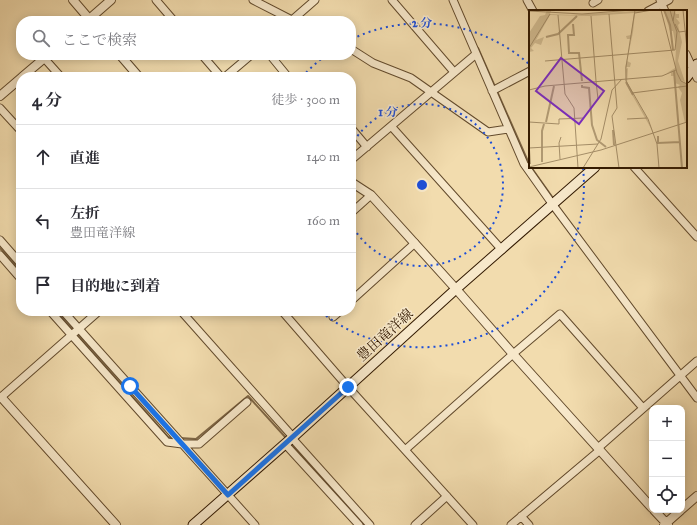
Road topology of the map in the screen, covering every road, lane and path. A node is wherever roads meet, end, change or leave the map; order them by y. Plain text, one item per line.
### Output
1 (73, 0) edge
2 (111, 0) edge
3 (156, 0) edge
4 (253, 0) edge
5 (315, 0) edge
6 (392, 0) edge
7 (527, 0) edge
8 (669, 0) edge
9 (456, 1) edge
10 (661, 2) edge
11 (532, 10) edge
12 (649, 10) edge
13 (86, 16) edge
14 (93, 16) edge
15 (170, 16) edge
16 (283, 16) edge
17 (297, 16) edge
18 (356, 52) edge
19 (476, 54) junction
20 (687, 55) edge
21 (41, 60) edge
22 (49, 60) edge
23 (124, 60) edge
24 (206, 60) edge
25 (245, 60) edge
26 (274, 60) edge
27 (695, 66) edge
28 (28, 72) edge
29 (57, 72) edge
30 (135, 72) edge
31 (217, 72) edge
32 (231, 72) edge
33 (284, 72) edge
34 (454, 72) junction
35 (529, 72) edge
36 (687, 77) edge
37 (697, 78) edge
38 (16, 82) edge
39 (492, 91) junction
40 (2, 92) edge
41 (430, 92) junction
42 (0, 108) edge
43 (16, 126) edge
44 (391, 126) junction
45 (508, 129) junction
46 (356, 134) edge
47 (367, 147) junction
48 (356, 156) edge
49 (594, 168) edge
50 (635, 168) edge
51 (356, 185) edge
52 (372, 195) junction
53 (553, 205) junction
54 (356, 209) edge
55 (697, 237) edge
56 (0, 240) edge
57 (415, 244) junction
58 (502, 250) junction
59 (0, 255) edge
60 (16, 258) edge
61 (16, 273) edge
62 (456, 289) junction
63 (356, 297) edge
64 (55, 316) edge
65 (67, 316) edge
66 (93, 316) edge
67 (185, 316) edge
68 (286, 316) edge
69 (79, 329) junction
70 (72, 335) junction
71 (513, 354) junction
72 (697, 361) edge
73 (680, 376) junction
74 (348, 387) junction
75 (0, 397) edge
76 (697, 398) edge
77 (247, 402) dead end
78 (643, 408) junction
79 (290, 440) junction
80 (182, 444) junction
81 (599, 449) junction
82 (406, 450) junction
83 (228, 495) junction
84 (447, 496) junction
85 (697, 496) edge
86 (649, 505) edge
87 (685, 506) edge
88 (657, 513) edge
89 (678, 513) edge
90 (521, 516) junction
91 (666, 524) edge
92 (116, 525) edge
93 (193, 525) edge
94 (255, 525) edge
95 (359, 525) edge
96 (370, 525) edge
97 (415, 525) edge
98 (473, 525) edge
99 (511, 525) edge
100 (529, 525) edge

1 - 13 street
2 - 14 street
3 - 15 street
4 - 16 street
5 - 17 street
6 - 34 street
7 - 11 street
8 - 10 street
9 - 19 street
10 - 12 street
18 - 41 street
19 - 34 street
19 - 39 street
20 - 27 street
21 - 28 street
22 - 29 street
23 - 30 street
24 - 31 street
25 - 32 street
26 - 33 street
27 - 36 main road
27 - 37 street
34 - 41 street
35 - 39 street
38 - 40 street
39 - 45 street
41 - 44 street
41 - 45 street
42 - 43 street
44 - 47 street
44 - 58 street
45 - 53 street
46 - 47 street
47 - 48 street
49 - 53 main road, 豊田竜洋線
50 - 55 street
51 - 52 street
52 - 54 street
52 - 57 street
53 - 58 main road, 豊田竜洋線
53 - 73 street
56 - 60 street
57 - 62 street
57 - 63 street
58 - 62 main road, 豊田竜洋線
59 - 61 street
62 - 71 street
62 - 74 main road, 豊田竜洋線
64 - 70 street
65 - 69 street
66 - 69 street
67 - 79 street
68 - 74 street
69 - 70 street
69 - 80 street
70 - 75 street
70 - 80 street
71 - 78 street
71 - 81 street
71 - 82 street
72 - 73 street
73 - 76 street
73 - 78 street
74 - 79 main road, 豊田竜洋線
74 - 82 street
75 - 92 street
77 - 80 street
78 - 81 street
79 - 83 main road, 豊田竜洋線
79 - 95 street
79 - 96 street
80 - 83 street
81 - 86 street
81 - 90 street
82 - 84 street
83 - 93 main road, 豊田竜洋線
83 - 94 street
84 - 97 street
84 - 98 street
85 - 87 street
88 - 91 street
89 - 91 street
90 - 99 street
90 - 100 street

